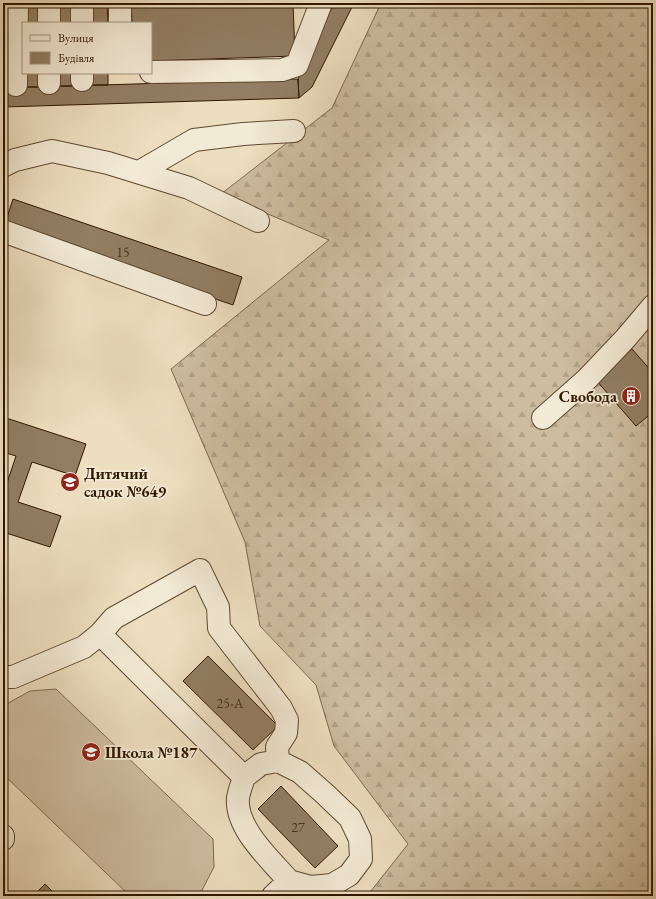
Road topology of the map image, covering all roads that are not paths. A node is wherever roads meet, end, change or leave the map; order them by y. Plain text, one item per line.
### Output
1 (17, 3) edge
2 (49, 3) edge
3 (82, 3) edge
4 (120, 3) edge
5 (321, 3) edge
6 (49, 22) edge
7 (82, 22) edge
8 (120, 22) edge
9 (152, 72) edge
10 (16, 85) dead end
11 (294, 131) dead end
12 (3, 166) edge
13 (140, 172) dead end
14 (258, 221) dead end
15 (3, 231) edge
16 (205, 304) dead end
17 (653, 306) edge
18 (543, 418) dead end
19 (100, 634) junction
20 (3, 677) edge
21 (278, 761) junction
22 (244, 777) junction
23 (3, 836) edge
24 (3, 839) edge
25 (289, 881) junction
26 (273, 896) edge

1 - 10 lane
2 - 6 lane
3 - 7 lane
4 - 8 lane
5 - 9 lane
11 - 13 lane
12 - 14 lane
15 - 16 lane
17 - 18 lane
19 - 20 lane
19 - 21 lane
19 - 22 lane
21 - 22 lane
21 - 25 lane
22 - 25 lane
23 - 24 lane
25 - 26 lane

